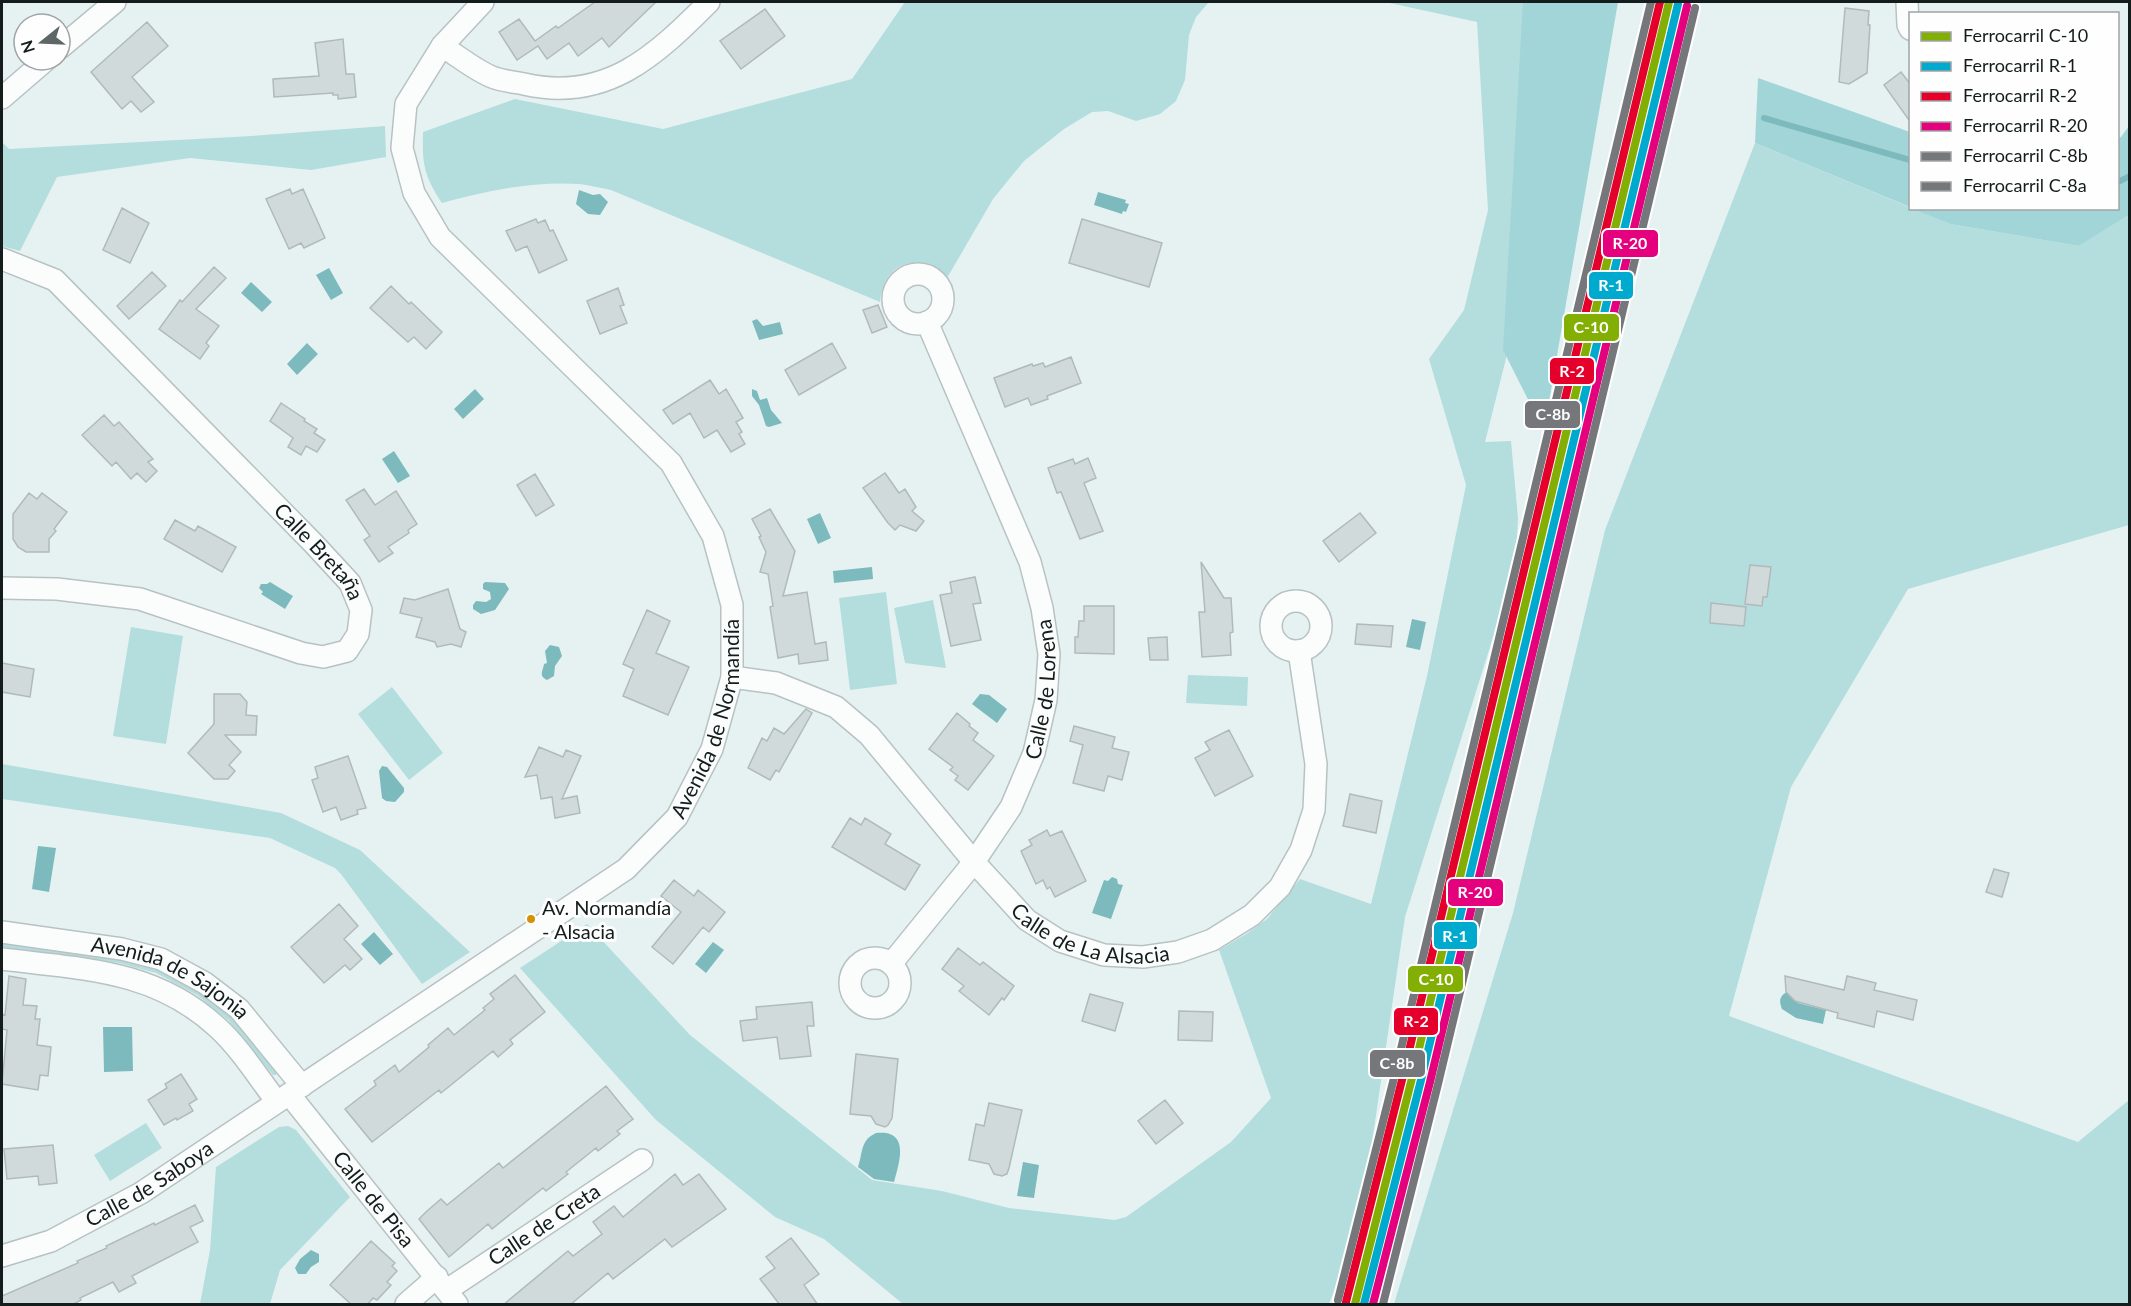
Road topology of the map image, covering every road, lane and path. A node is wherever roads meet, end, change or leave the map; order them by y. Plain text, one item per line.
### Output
1 (115, 2) edge
2 (483, 2) edge
3 (709, 2) edge
4 (1907, 2) edge
5 (1909, 26) edge
6 (72, 38) edge
7 (442, 46) junction
8 (32, 72) edge
9 (2, 98) edge
10 (2, 259) edge
11 (927, 322) dead end
12 (2, 588) edge
13 (1299, 651) dead end
14 (732, 677) junction
15 (974, 862) junction
16 (2, 932) edge
17 (2, 958) edge
18 (891, 964) dead end
19 (290, 1094) junction
20 (642, 1160) dead end
21 (2, 1256) edge
22 (447, 1291) edge
23 (405, 1305) edge

1 - 6 street
2 - 7 street, Avenida de Normandía
3 - 7 street
4 - 5 street
7 - 14 street, Avenida de Normandía
8 - 9 street
10 - 12 street, Calle Bretaña
11 - 15 street, Calle de Lorena
13 - 15 street, Calle de La Alsacia
14 - 15 street, Calle de La Alsacia
14 - 19 street, Avenida de Normandía
15 - 18 street, Calle de Lorena
16 - 19 street, Avenida de Sajonia
17 - 19 street, Avenida de Sajonia
19 - 21 street, Calle de Saboya
19 - 22 street, Calle de Pisa
20 - 22 street, Calle de Creta
22 - 23 street, Calle de Creta

